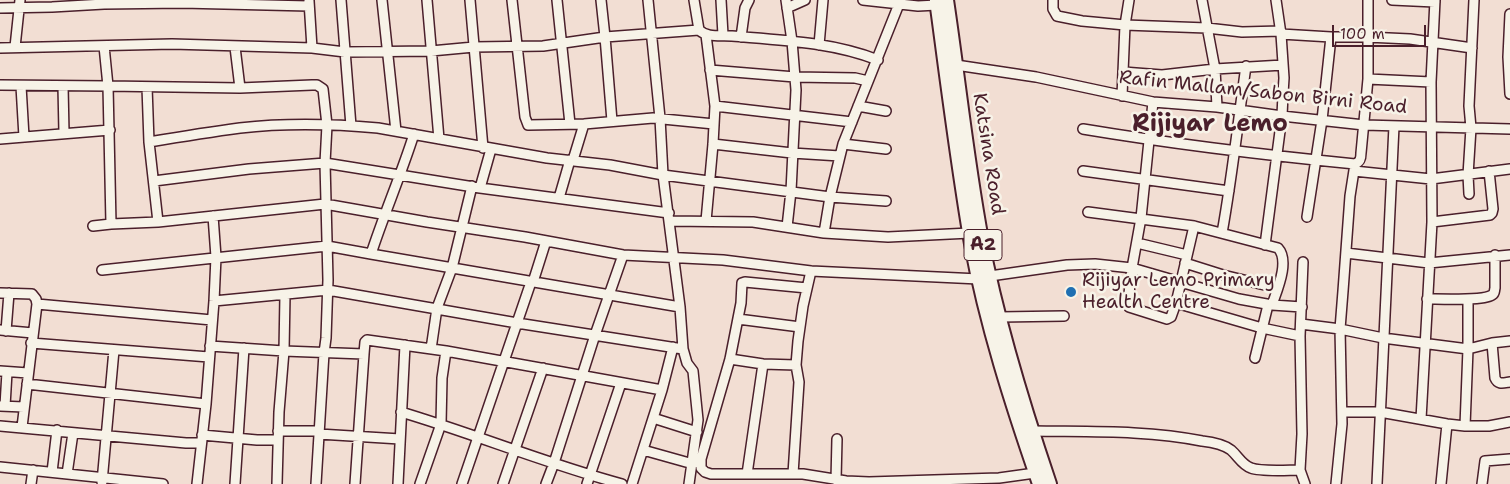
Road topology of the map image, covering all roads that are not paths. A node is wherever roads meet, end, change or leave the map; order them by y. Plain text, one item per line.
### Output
1 (341, 0) edge
2 (382, 0) edge
3 (427, 0) edge
4 (470, 0) edge
5 (512, 0) edge
6 (557, 0) edge
7 (601, 0) edge
8 (648, 0) edge
9 (694, 0) edge
10 (721, 0) edge
11 (749, 0) edge
12 (805, 0) edge
13 (823, 0) edge
14 (863, 0) edge
15 (1053, 0) edge
16 (1128, 0) edge
17 (1202, 0) edge
18 (1276, 0) edge
19 (1368, 0) edge
20 (1392, 0) edge
21 (1474, 0) edge
22 (1435, 1) edge
23 (103, 2) edge
24 (182, 2) edge
25 (899, 2) edge
26 (940, 2) edge
27 (309, 3) edge
28 (20, 4) edge
29 (52, 4) edge
30 (787, 4) edge
31 (0, 8) edge
32 (1510, 14) edge
33 (1125, 25) junction
34 (1207, 28) junction
35 (703, 33) junction
36 (1281, 33) junction
37 (652, 34) junction
38 (723, 35) junction
39 (606, 37) junction
40 (741, 37) junction
41 (1367, 37) junction
42 (1330, 38) junction
43 (792, 41) junction
44 (1432, 42) junction
45 (562, 44) junction
46 (819, 45) junction
47 (104, 46) junction
48 (235, 46) junction
49 (517, 46) junction
50 (15, 47) junction
51 (474, 47) junction
52 (0, 48) edge
53 (312, 48) junction
54 (1472, 48) junction
55 (387, 51) junction
56 (432, 51) junction
57 (345, 52) junction
58 (1509, 56) edge
59 (878, 60) junction
60 (1283, 64) junction
61 (956, 65) junction
62 (1246, 66) junction
63 (1215, 69) junction
64 (710, 70) junction
65 (1123, 72) junction
66 (795, 77) junction
67 (1368, 79) junction
68 (1510, 80) edge
69 (868, 81) junction
70 (1431, 82) junction
71 (0, 85) edge
72 (21, 86) junction
73 (63, 86) junction
74 (108, 86) junction
75 (147, 87) junction
76 (240, 88) junction
77 (1510, 94) edge
78 (1122, 96) junction
79 (1153, 102) junction
80 (715, 106) junction
81 (858, 106) junction
82 (1217, 106) junction
83 (1240, 110) junction
84 (886, 111) dead end
85 (795, 116) junction
86 (1282, 116) junction
87 (660, 118) junction
88 (1322, 120) junction
89 (612, 121) junction
90 (852, 122) junction
91 (570, 124) junction
92 (584, 124) junction
93 (714, 124) junction
94 (1364, 124) junction
95 (327, 125) junction
96 (351, 126) junction
97 (1394, 126) junction
98 (1432, 127) junction
99 (1471, 128) junction
100 (1084, 129) dead end
101 (110, 130) junction
102 (1510, 130) edge
103 (396, 131) junction
104 (64, 133) junction
105 (414, 134) junction
106 (24, 137) junction
107 (0, 139) edge
108 (439, 139) junction
109 (1149, 140) junction
110 (149, 142) junction
111 (713, 144) junction
112 (843, 144) junction
113 (487, 148) junction
114 (886, 148) dead end
115 (1234, 150) junction
116 (792, 154) junction
117 (1277, 155) junction
118 (840, 156) junction
119 (572, 160) junction
120 (1317, 160) junction
121 (324, 163) junction
122 (1354, 168) junction
123 (1510, 169) edge
124 (1083, 171) dead end
125 (1489, 171) junction
126 (401, 175) junction
127 (663, 175) junction
128 (1391, 175) junction
129 (1468, 175) junction
130 (1431, 179) junction
131 (710, 180) junction
132 (1145, 180) junction
133 (154, 182) junction
134 (476, 187) junction
135 (791, 191) junction
136 (1229, 191) junction
137 (1469, 194) dead end
138 (830, 197) junction
139 (559, 198) junction
140 (886, 201) dead end
141 (325, 204) junction
142 (1088, 212) dead end
143 (384, 214) junction
144 (214, 216) junction
145 (669, 217) junction
146 (1307, 217) dead end
147 (1141, 218) junction
148 (706, 221) junction
149 (158, 222) junction
150 (1432, 222) junction
151 (111, 224) junction
152 (93, 226) dead end
153 (1194, 226) junction
154 (463, 227) junction
155 (787, 227) junction
156 (970, 232) junction
157 (824, 233) junction
158 (1222, 233) junction
159 (546, 241) junction
160 (1138, 243) junction
161 (1265, 245) junction
162 (327, 246) junction
163 (1346, 253) junction
164 (371, 254) junction
165 (623, 255) junction
166 (1495, 255) junction
167 (1510, 255) edge
168 (216, 257) junction
169 (673, 257) junction
170 (1388, 257) junction
171 (1186, 259) junction
172 (1303, 262) dead end
173 (1429, 263) junction
174 (452, 268) junction
175 (1132, 268) junction
176 (102, 270) dead end
177 (811, 271) junction
178 (985, 278) junction
179 (532, 282) junction
180 (1180, 282) junction
181 (807, 288) junction
182 (1277, 288) junction
183 (328, 290) junction
184 (5, 293) edge
185 (609, 294) junction
186 (285, 295) junction
187 (1427, 299) junction
188 (1468, 299) junction
189 (214, 301) junction
190 (1176, 303) junction
191 (37, 304) junction
192 (1270, 305) junction
193 (680, 307) junction
194 (1302, 307) junction
195 (438, 308) junction
196 (1064, 316) dead end
197 (1000, 317) junction
198 (738, 319) junction
199 (212, 320) junction
200 (517, 323) junction
201 (1301, 324) junction
202 (800, 327) junction
203 (1262, 328) junction
204 (1340, 329) junction
205 (3, 331) edge
206 (33, 333) junction
207 (595, 335) junction
208 (1300, 336) junction
209 (1383, 338) junction
210 (1510, 340) edge
211 (31, 343) junction
212 (1492, 343) junction
213 (1426, 344) junction
214 (405, 345) junction
215 (210, 346) junction
216 (244, 348) junction
217 (678, 348) junction
218 (430, 349) junction
219 (1468, 349) junction
220 (114, 350) junction
221 (284, 351) junction
222 (446, 351) junction
223 (324, 353) junction
224 (364, 354) junction
225 (209, 357) junction
226 (1255, 358) dead end
227 (730, 359) junction
228 (504, 361) junction
229 (763, 364) junction
230 (796, 365) junction
231 (542, 368) junction
232 (3, 371) edge
233 (28, 373) junction
234 (583, 375) junction
235 (1510, 382) edge
236 (621, 383) junction
237 (27, 384) junction
238 (662, 390) junction
239 (111, 394) junction
240 (206, 404) junction
241 (3, 406) edge
242 (24, 407) junction
243 (401, 412) junction
244 (1343, 412) junction
245 (1380, 412) junction
246 (653, 418) junction
247 (1420, 419) junction
248 (1510, 422) edge
249 (441, 424) junction
250 (1447, 424) junction
251 (0, 426) edge
252 (1465, 426) junction
253 (22, 427) junction
254 (57, 430) junction
255 (1033, 431) junction
256 (697, 432) junction
257 (73, 433) junction
258 (319, 433) junction
259 (106, 436) junction
260 (278, 436) junction
261 (359, 436) junction
262 (478, 437) junction
263 (237, 438) junction
264 (201, 439) junction
265 (400, 439) junction
266 (837, 439) dead end
267 (514, 450) junction
268 (643, 450) junction
269 (1510, 459) edge
270 (554, 463) junction
271 (693, 464) junction
272 (0, 467) edge
273 (33, 470) junction
274 (1300, 470) junction
275 (52, 472) junction
276 (67, 474) junction
277 (747, 474) junction
278 (764, 474) junction
279 (793, 474) junction
280 (803, 479) edge
281 (1037, 479) edge
282 (588, 480) edge
283 (836, 480) junction
284 (102, 481) edge
285 (31, 484) edge
286 (163, 484) edge
287 (197, 484) edge
288 (235, 484) edge
289 (276, 484) edge
290 (316, 484) edge
291 (355, 484) edge
292 (398, 484) edge
293 (420, 484) edge
294 (462, 484) edge
295 (503, 484) edge
296 (546, 484) edge
297 (622, 484) edge
298 (632, 484) edge
299 (690, 484) edge
300 (764, 484) edge
301 (1050, 484) edge
302 (1305, 484) edge
303 (1336, 484) edge
304 (1377, 484) edge
305 (1441, 484) edge
306 (1482, 484) edge

1 - 57 street
2 - 55 street
3 - 56 street
4 - 51 street
5 - 49 street
6 - 45 street
7 - 39 street
8 - 37 street
9 - 35 street
10 - 38 street
11 - 40 street
12 - 30 street
13 - 46 street
14 - 25 street
15 - 33 street
16 - 33 street
17 - 34 street
18 - 36 street
19 - 41 street
20 - 22 street
21 - 54 street
22 - 44 street
23 - 24 street
23 - 29 street
24 - 27 street
25 - 26 street
25 - 59 street
26 - 61 highway, Katsina Road / A2
26 - 156 highway, Katsina Road / A2
27 - 53 street
28 - 29 street
28 - 31 street
28 - 50 street
30 - 43 street
32 - 58 street
33 - 34 street
33 - 65 street
34 - 36 street
34 - 63 street
35 - 37 street
35 - 38 street
35 - 64 street
36 - 42 street
36 - 60 street
37 - 39 street
37 - 87 street
38 - 40 street
39 - 45 street
39 - 89 street
40 - 43 street
41 - 42 street
41 - 44 street
41 - 67 street
42 - 88 street
43 - 46 street
43 - 66 street
44 - 54 street
44 - 70 street
45 - 49 street
45 - 91 street
46 - 59 street
47 - 48 street
47 - 50 street
47 - 74 street
48 - 53 street
48 - 76 street
49 - 51 street
49 - 91 street
50 - 52 street
51 - 56 street
51 - 113 street
53 - 57 street
54 - 99 street
55 - 56 street
55 - 57 street
55 - 103 street
56 - 108 street
57 - 96 street
58 - 68 street
59 - 69 street
60 - 62 street
60 - 86 street
61 - 78 street, Rafin Mallam/Sabon Birni Road
61 - 178 highway, Katsina Road / A2
62 - 63 street
62 - 83 street
63 - 65 street
63 - 82 street
64 - 66 street
64 - 80 street
65 - 78 street
66 - 69 street
66 - 85 street
67 - 70 street
67 - 94 street
68 - 77 street
69 - 81 street
70 - 98 street
71 - 72 street
72 - 73 street
72 - 106 street
73 - 74 street
73 - 104 street
74 - 75 street
74 - 101 street
75 - 76 street
75 - 110 street
76 - 95 street
78 - 79 street, Rafin Mallam/Sabon Birni Road
79 - 82 street, Rafin Mallam/Sabon Birni Road
79 - 109 street
80 - 85 street
80 - 93 street
81 - 84 street
81 - 90 street
82 - 83 street, Rafin Mallam/Sabon Birni Road
83 - 86 street, Rafin Mallam/Sabon Birni Road
83 - 115 street
85 - 90 street
85 - 116 street
86 - 88 street, Rafin Mallam/Sabon Birni Road
86 - 117 street
87 - 89 street
87 - 93 street
87 - 127 street
88 - 94 street, Rafin Mallam/Sabon Birni Road
88 - 120 street
89 - 92 street
90 - 112 street
91 - 92 street
92 - 119 street
93 - 111 street
94 - 97 street, Rafin Mallam/Sabon Birni Road
94 - 122 street
95 - 96 street
95 - 110 street
95 - 121 street
96 - 103 street
97 - 98 street, Rafin Mallam/Sabon Birni Road
97 - 128 street
98 - 99 street, Rafin Mallam/Sabon Birni Road
98 - 130 street
99 - 102 street, Rafin Mallam/Sabon Birni Road
99 - 129 street
100 - 109 street
101 - 104 street
101 - 151 street
103 - 105 street
104 - 106 street
105 - 108 street
105 - 126 street
106 - 107 street
108 - 113 street
109 - 115 street
109 - 132 street
110 - 133 street
111 - 116 street
111 - 131 street
112 - 114 street
112 - 118 street
113 - 119 street
113 - 134 street
115 - 117 street
115 - 136 street
116 - 118 street
116 - 135 street
117 - 120 street
117 - 161 street
118 - 138 street
119 - 127 street
119 - 139 street
120 - 122 street
120 - 146 street
121 - 126 street
121 - 133 street
121 - 141 street
122 - 128 street
122 - 163 street
123 - 125 street
124 - 132 street
125 - 129 street
125 - 150 street
126 - 134 street
126 - 143 street
127 - 131 street
127 - 145 street
128 - 130 street
128 - 170 street
129 - 130 street
129 - 137 street
130 - 150 street
131 - 135 street
131 - 148 street
132 - 136 street
132 - 147 street
133 - 149 street
134 - 139 street
134 - 154 street
135 - 138 street
135 - 155 street
136 - 158 street
138 - 140 street
138 - 157 street
139 - 145 street
141 - 143 street
141 - 144 street
141 - 162 street
142 - 147 street
143 - 154 street
143 - 164 street
144 - 149 street
144 - 168 street
145 - 148 street
145 - 169 street
147 - 153 street
147 - 160 street
148 - 155 street
149 - 151 street
150 - 173 street
151 - 152 street
153 - 158 street
153 - 171 street
154 - 159 street
154 - 174 street
155 - 157 street
156 - 157 street
156 - 178 highway, Katsina Road / A2
158 - 161 street
159 - 165 street
159 - 179 street
160 - 171 street
160 - 175 street
161 - 182 street
162 - 164 street
162 - 168 street
162 - 183 street
163 - 170 street
163 - 204 street
164 - 174 street
165 - 169 street
165 - 185 street
166 - 167 street
166 - 173 street
166 - 188 street
168 - 176 street
168 - 189 street
169 - 177 street
169 - 193 street
170 - 173 street
170 - 209 street
171 - 180 street
171 - 182 street
172 - 194 street
173 - 187 street
174 - 179 street
174 - 195 street
175 - 178 street
175 - 180 street
175 - 190 street
177 - 178 street
177 - 181 street
178 - 197 highway, Katsina Road / A2
178 - 281 highway, Katsina Road / A2
179 - 185 street
179 - 200 street
180 - 190 street
180 - 192 street
181 - 198 street
181 - 202 street
182 - 192 street
183 - 186 street
183 - 195 street
183 - 223 street
184 - 191 street
184 - 205 street
185 - 193 street
185 - 207 street
186 - 189 street
186 - 221 street
187 - 188 street
187 - 213 street
188 - 219 street
189 - 199 street
190 - 203 street
191 - 199 street
191 - 206 street
192 - 194 street
192 - 203 street
193 - 217 street
194 - 201 street
195 - 200 street
195 - 218 street
196 - 197 street
197 - 255 highway, Katsina Road / A2
198 - 202 street
198 - 227 street
199 - 215 street
200 - 207 street
200 - 228 street
201 - 204 street
201 - 208 street
202 - 230 street
203 - 208 street
203 - 226 street
204 - 209 street
204 - 244 street
205 - 206 street
206 - 211 street
207 - 217 street
207 - 234 street
208 - 274 street
209 - 213 street
209 - 245 street
210 - 212 street
211 - 220 street
211 - 233 street
212 - 219 street
212 - 235 street
213 - 219 street
213 - 247 street
214 - 218 street
214 - 224 street
214 - 243 street
215 - 216 street
215 - 225 street
216 - 221 street
216 - 263 street
217 - 238 street
217 - 256 street
218 - 222 street
219 - 252 street
220 - 225 street
220 - 239 street
221 - 223 street
221 - 260 street
222 - 228 street
222 - 249 street
223 - 224 street
223 - 258 street
224 - 261 street
225 - 240 street
227 - 229 street
227 - 277 street
228 - 231 street
228 - 262 street
229 - 230 street
229 - 277 street
230 - 279 street
231 - 234 street
231 - 267 street
232 - 233 street
232 - 241 street
233 - 237 street
234 - 236 street
234 - 270 street
236 - 238 street
236 - 282 street
237 - 239 street
237 - 242 street
238 - 246 street
239 - 240 street
239 - 259 street
240 - 264 street
241 - 242 street
242 - 253 street
243 - 249 street
243 - 265 street
244 - 245 street
244 - 303 street
245 - 247 street
245 - 304 street
246 - 256 street
246 - 268 street
247 - 250 street
248 - 252 street
249 - 262 street
249 - 293 street
250 - 252 street
250 - 305 street
251 - 253 street
253 - 254 street
254 - 257 street
254 - 275 street
255 - 274 street
255 - 301 highway, Katsina Road / A2
256 - 271 street
257 - 259 street
257 - 276 street
258 - 260 street
258 - 261 street
258 - 290 street
259 - 264 street
259 - 284 street
260 - 263 street
260 - 289 street
261 - 265 street
261 - 291 street
262 - 267 street
262 - 294 street
263 - 264 street
263 - 288 street
264 - 287 street
265 - 292 street
266 - 283 street
267 - 270 street
267 - 295 street
268 - 271 street
268 - 298 street
269 - 306 street
270 - 282 street
270 - 296 street
271 - 299 street
272 - 273 street
273 - 275 street
273 - 285 street
274 - 302 street
275 - 276 street
276 - 284 street
277 - 278 street
278 - 279 street
278 - 300 street
279 - 280 street
280 - 283 street
281 - 283 street
282 - 297 street
284 - 286 street

